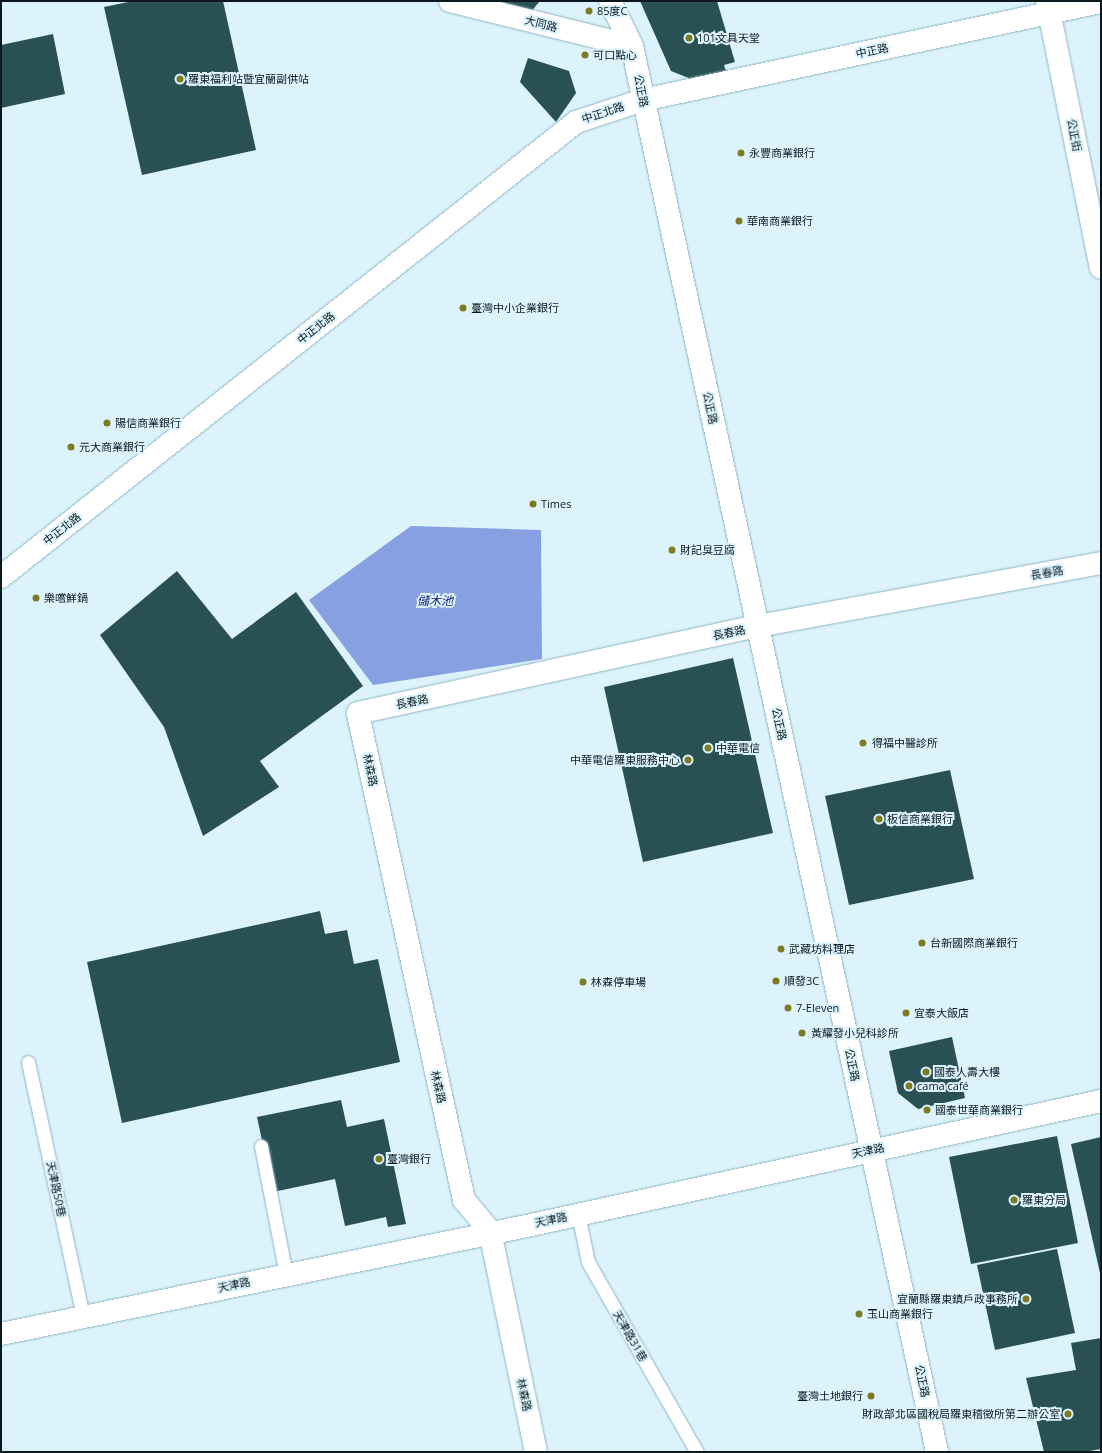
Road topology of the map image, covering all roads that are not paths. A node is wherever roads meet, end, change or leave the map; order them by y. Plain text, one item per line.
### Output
1 (450, 1) edge
2 (610, 1) edge
3 (1101, 2) edge
4 (1048, 7) edge
5 (632, 46) junction
6 (643, 100) junction
7 (1101, 268) edge
8 (1101, 563) edge
9 (1, 577) edge
10 (758, 626) junction
11 (358, 713) joint
12 (28, 1062) dead end
13 (1101, 1101) edge
14 (261, 1146) dead end
15 (871, 1151) junction
16 (578, 1214) junction
17 (490, 1231) junction
18 (286, 1275) junction
19 (83, 1317) junction
20 (1, 1334) edge
21 (536, 1452) edge
22 (697, 1452) edge
23 (937, 1452) edge

1 - 5 street, 大同路
2 - 5 street, 公正路
3 - 4 street, 中正路
4 - 6 street, 中正路
4 - 7 street, 公正街
5 - 6 street, 公正路
6 - 9 street, 中正北路
6 - 10 street, 公正路
8 - 10 street, 長春路
10 - 11 street, 長春路
10 - 15 street, 公正路
11 - 17 street, 林森路
12 - 19 lane, 天津路50巷
13 - 15 street, 天津路
14 - 18 lane
15 - 16 street, 天津路
15 - 23 street, 公正路
16 - 17 street, 天津路
16 - 22 lane, 天津路31巷
17 - 18 street, 天津路
17 - 21 street, 林森路
18 - 19 street, 天津路
19 - 20 street, 天津路

